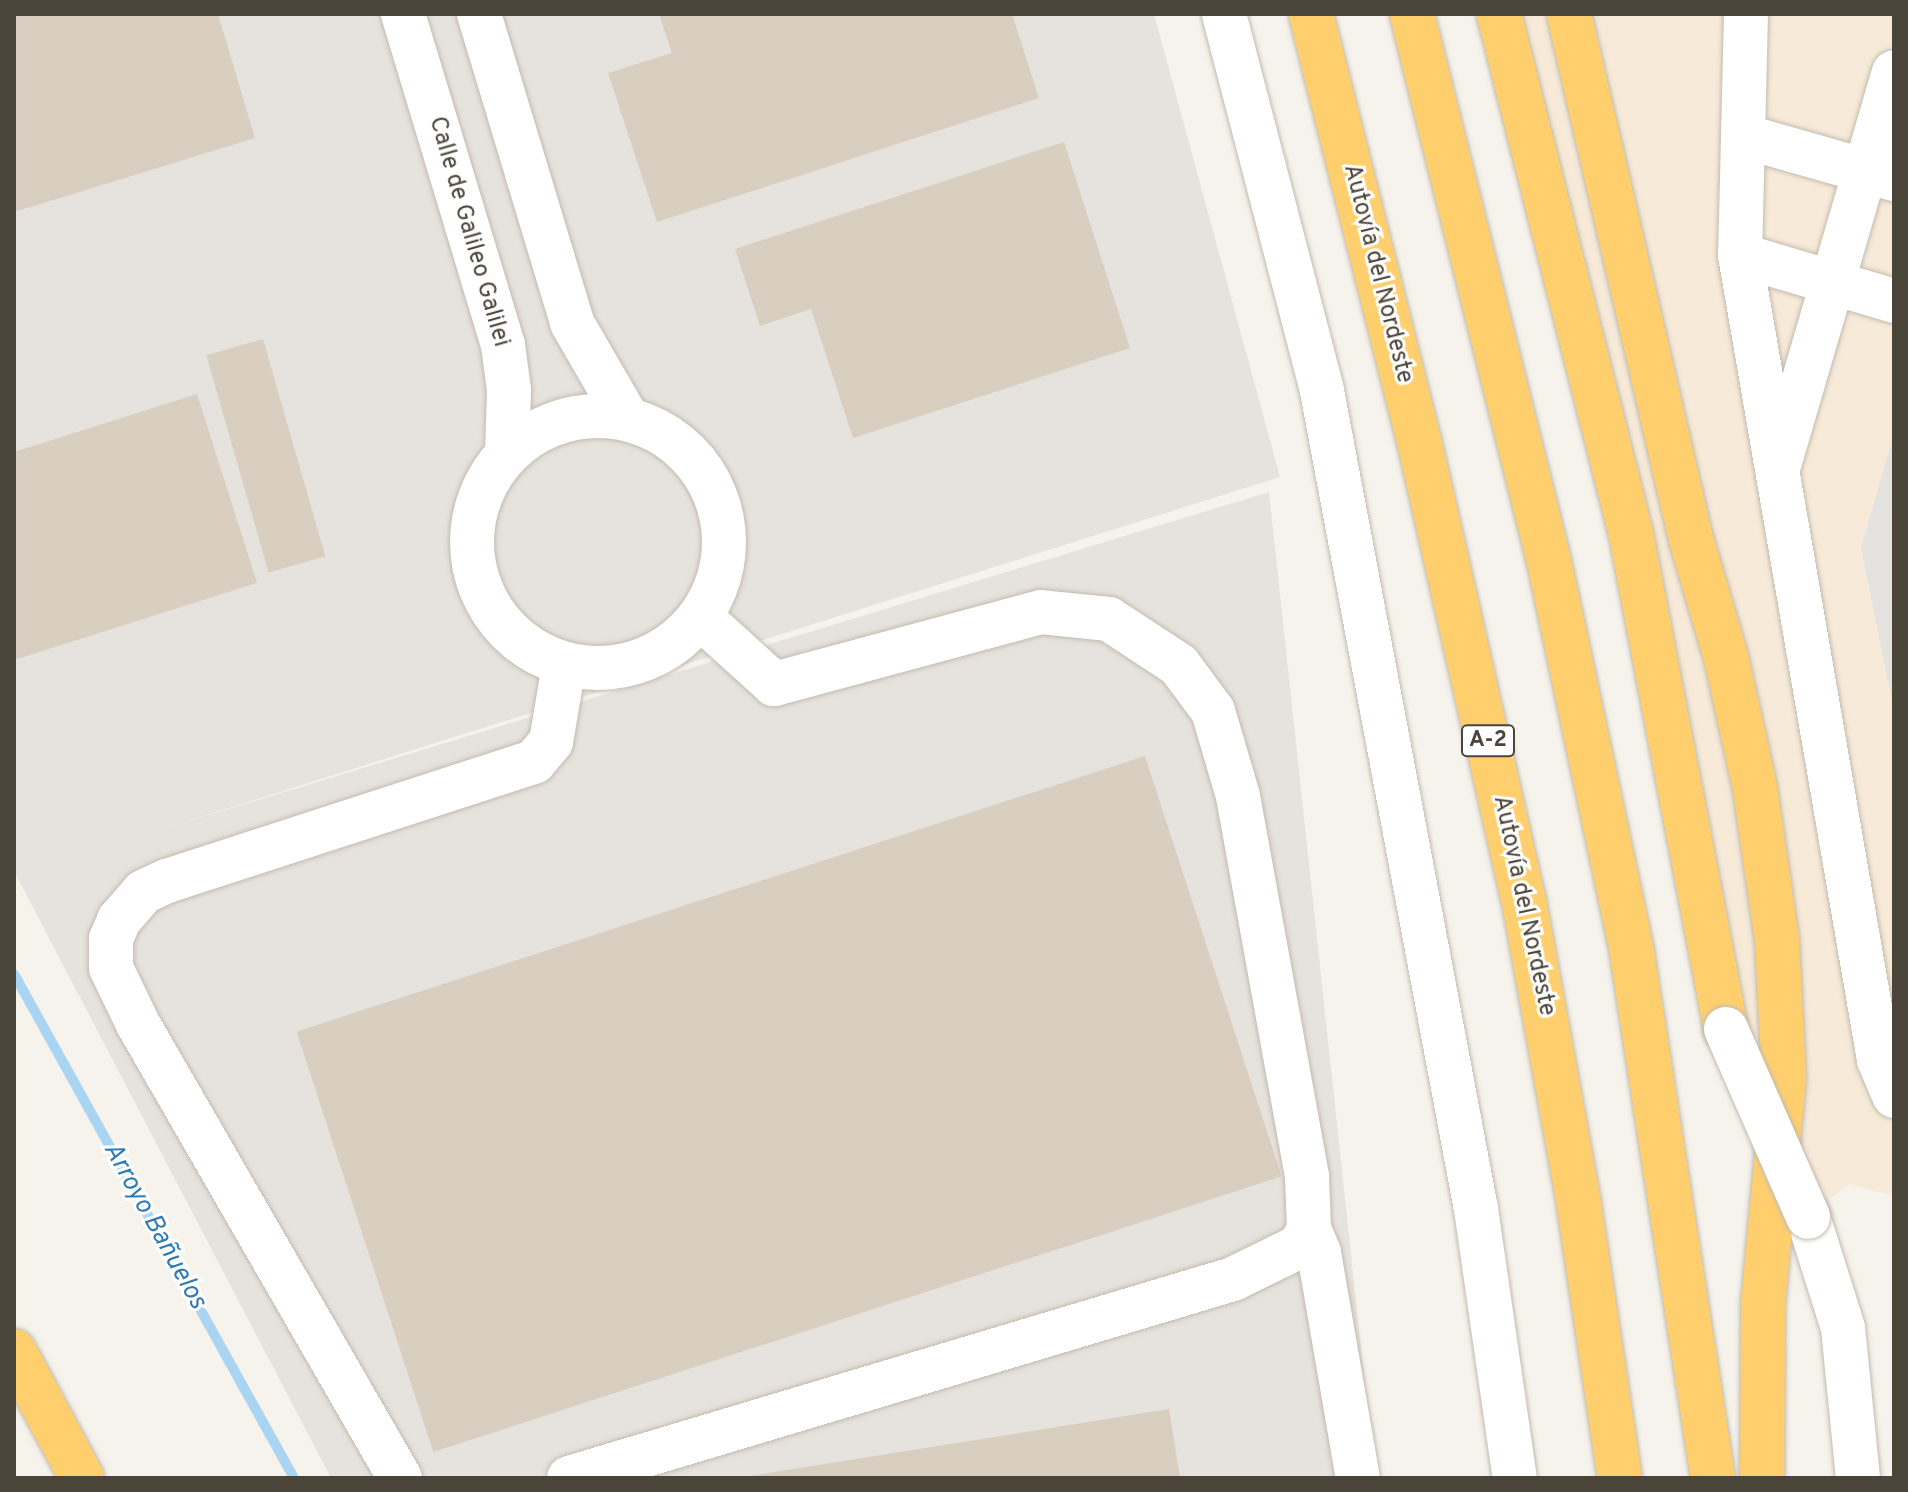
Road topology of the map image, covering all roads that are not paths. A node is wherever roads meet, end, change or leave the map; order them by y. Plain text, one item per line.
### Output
1 (403, 14) edge
2 (479, 14) edge
3 (1224, 14) edge
4 (1311, 14) edge
5 (1412, 14) edge
6 (1499, 14) edge
7 (1569, 14) edge
8 (1746, 14) edge
9 (1894, 72) edge
10 (1743, 136) junction
11 (1880, 175) edge
12 (1740, 255) junction
13 (1835, 284) junction
14 (1894, 301) edge
15 (627, 418) junction
16 (507, 453) junction
17 (1777, 471) junction
18 (700, 617) junction
19 (564, 665) junction
20 (1726, 1029) joint
21 (1894, 1096) edge
22 (1309, 1229) junction
23 (14, 1351) edge
24 (82, 1478) edge
25 (400, 1478) edge
26 (569, 1478) edge
27 (1358, 1478) edge
28 (1515, 1478) edge
29 (1620, 1478) edge
30 (1713, 1478) edge
31 (1762, 1478) edge
32 (1858, 1478) edge

1 - 16 street, Calle de Galileo Galilei
2 - 15 street
3 - 28 street
4 - 29 highway, Autovía del Nordeste / A-2
5 - 30 highway
6 - 20 highway
7 - 31 highway
8 - 10 street
9 - 11 street
10 - 11 street
10 - 12 street
11 - 13 street
12 - 13 street
12 - 17 street
13 - 14 street
13 - 17 street
15 - 16 street
15 - 18 street
16 - 19 street
17 - 21 street
18 - 19 street
18 - 22 street
19 - 25 street
20 - 32 street, bridge
22 - 26 street
22 - 27 street
23 - 24 highway

